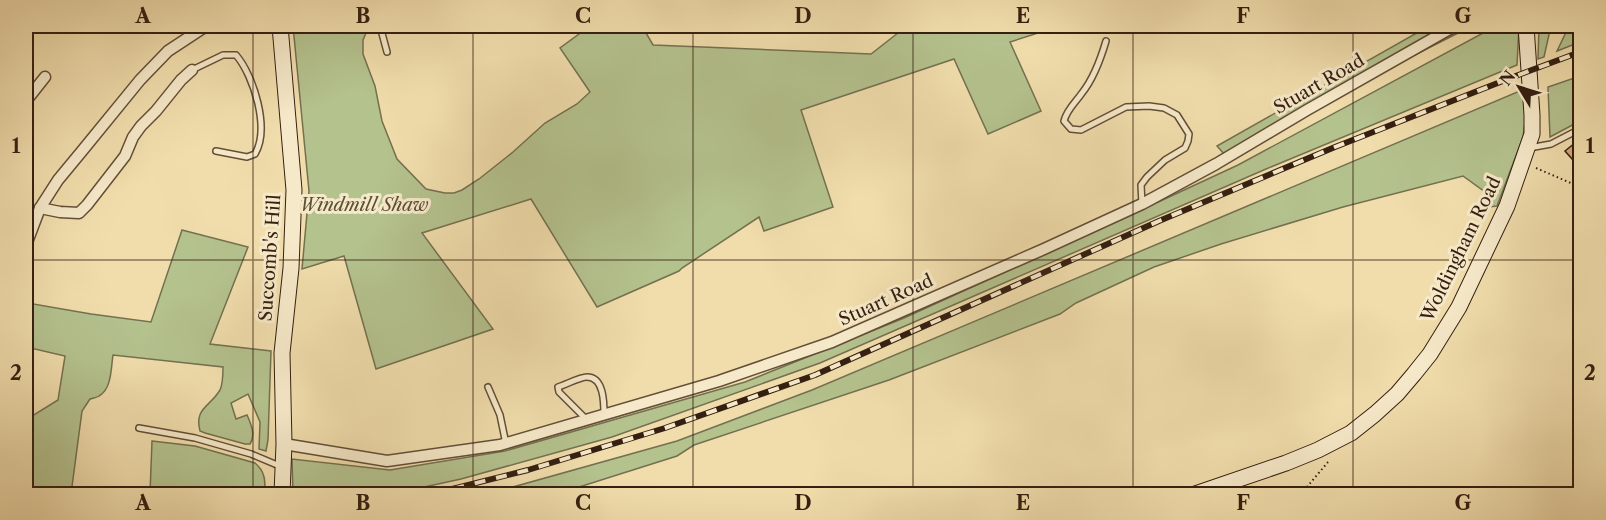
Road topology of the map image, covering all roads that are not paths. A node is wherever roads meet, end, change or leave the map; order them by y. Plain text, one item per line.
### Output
1 (206, 26) edge
2 (280, 26) edge
3 (381, 26) edge
4 (724, 26) edge
5 (1455, 26) edge
6 (1526, 26) edge
7 (691, 27) dead end
8 (1106, 41) dead end
9 (387, 52) dead end
10 (192, 70) joint
11 (45, 77) dead end
12 (26, 101) edge
13 (1581, 129) edge
14 (216, 151) dead end
15 (1526, 153) junction
16 (1142, 204) junction
17 (40, 208) junction
18 (26, 245) edge
19 (488, 387) dead end
20 (604, 415) junction
21 (587, 420) junction
22 (139, 428) dead end
23 (284, 444) junction
24 (506, 444) junction
25 (283, 467) junction
26 (282, 495) edge
27 (1195, 495) edge

1 - 17 street
2 - 23 street, Succomb's Hill
3 - 9 lane
4 - 7 street
5 - 16 street, Stuart Road
6 - 15 street, Woldingham Road
8 - 16 lane
10 - 14 lane
10 - 17 street
11 - 12 street
13 - 15 lane
15 - 27 street, Woldingham Road
16 - 20 street, Stuart Road
17 - 18 street
19 - 24 lane
20 - 21 street, Stuart Road
20 - 21 lane
21 - 24 street, Stuart Road
22 - 25 lane
23 - 24 street, Stuart Road
23 - 25 street, Succomb's Hill
25 - 26 street, Succomb's Hill

